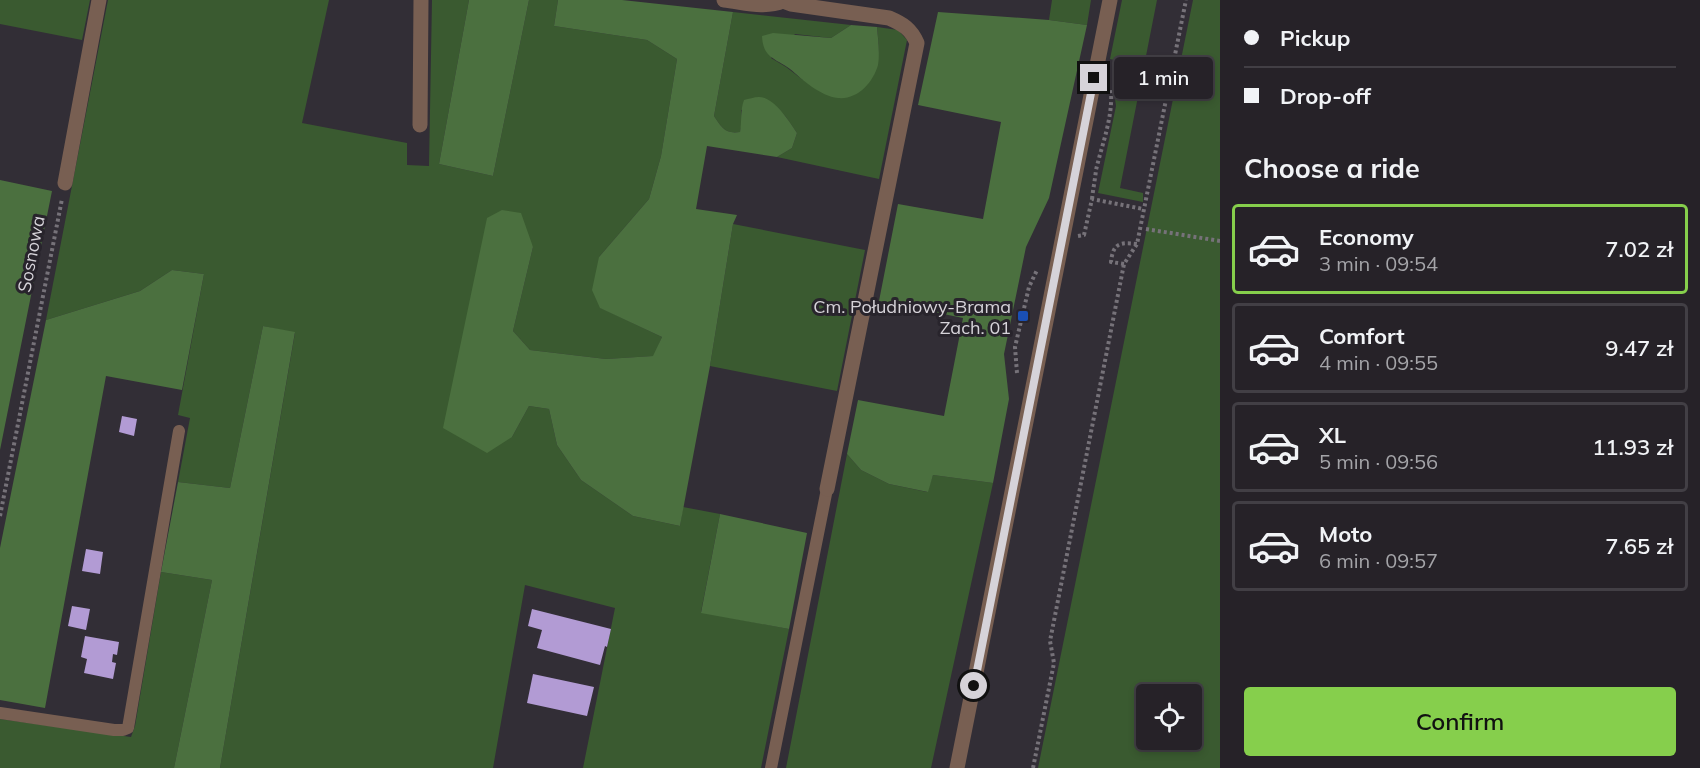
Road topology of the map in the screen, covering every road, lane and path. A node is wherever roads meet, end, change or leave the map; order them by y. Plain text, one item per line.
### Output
1 (99, 0) edge
2 (421, 0) edge
3 (724, 0) edge
4 (783, 0) edge
5 (1110, 0) edge
6 (1186, 0) edge
7 (420, 125) dead end
8 (65, 183) joint
9 (1146, 229) dead end
10 (1220, 241) edge
11 (1137, 244) junction
12 (1124, 264) junction
13 (179, 431) dead end
14 (827, 489) joint
15 (0, 516) edge
16 (0, 713) edge
17 (771, 768) edge
18 (957, 768) edge
19 (1033, 768) edge

1 - 8 street
2 - 7 street
3 - 4 street
4 - 14 street
5 - 18 street
6 - 11 path
8 - 15 path, Sosnowa
9 - 10 path
11 - 12 path
11 - 12 path
12 - 19 path
13 - 16 lane
14 - 17 lane

